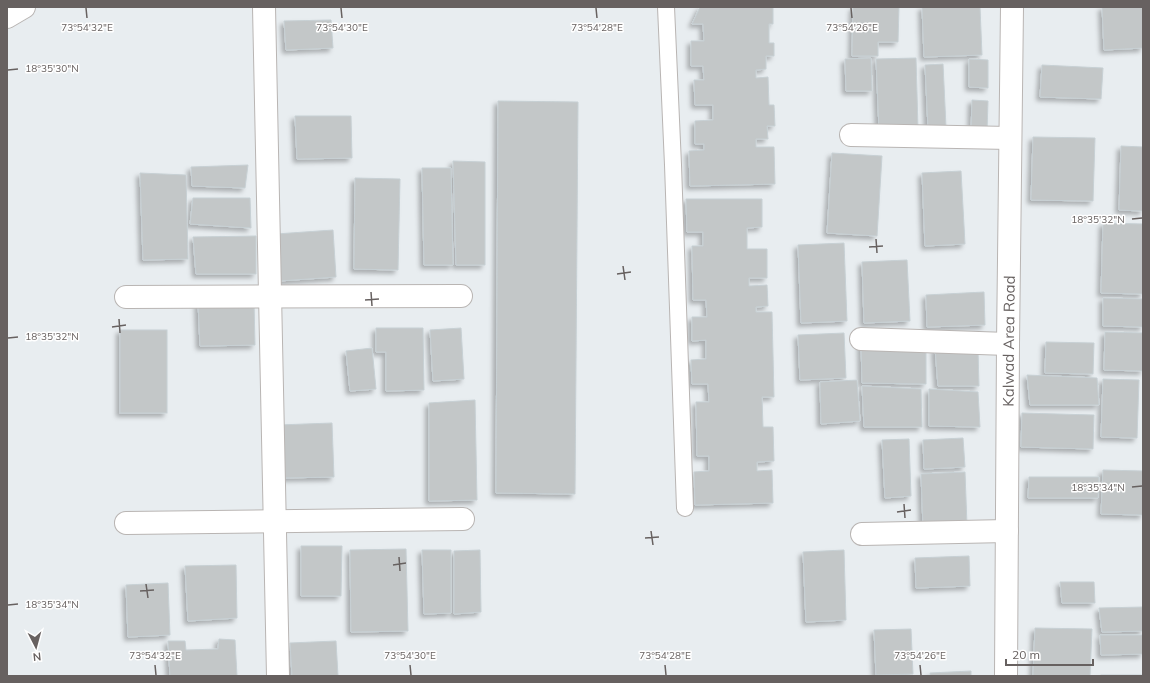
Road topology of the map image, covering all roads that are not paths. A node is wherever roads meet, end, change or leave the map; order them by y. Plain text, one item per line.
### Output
1 (24, 7) edge
2 (264, 7) edge
3 (666, 7) edge
4 (1012, 7) edge
5 (7, 16) edge
6 (851, 135) dead end
7 (1010, 138) junction
8 (270, 296) junction
9 (461, 296) dead end
10 (126, 297) dead end
11 (861, 339) dead end
12 (1008, 344) junction
13 (685, 508) dead end
14 (463, 519) dead end
15 (275, 521) junction
16 (126, 523) dead end
17 (1007, 531) junction
18 (862, 534) dead end
19 (278, 676) edge
20 (1006, 676) edge

1 - 5 street
2 - 8 street
3 - 13 lane
4 - 7 street, Kalwad Area Road
6 - 7 street
7 - 12 street, Kalwad Area Road
8 - 9 street
8 - 10 street
8 - 15 street
11 - 12 street
12 - 17 street, Kalwad Area Road
14 - 15 street
15 - 16 street
15 - 19 street
17 - 18 street
17 - 20 street, Kalwad Area Road

